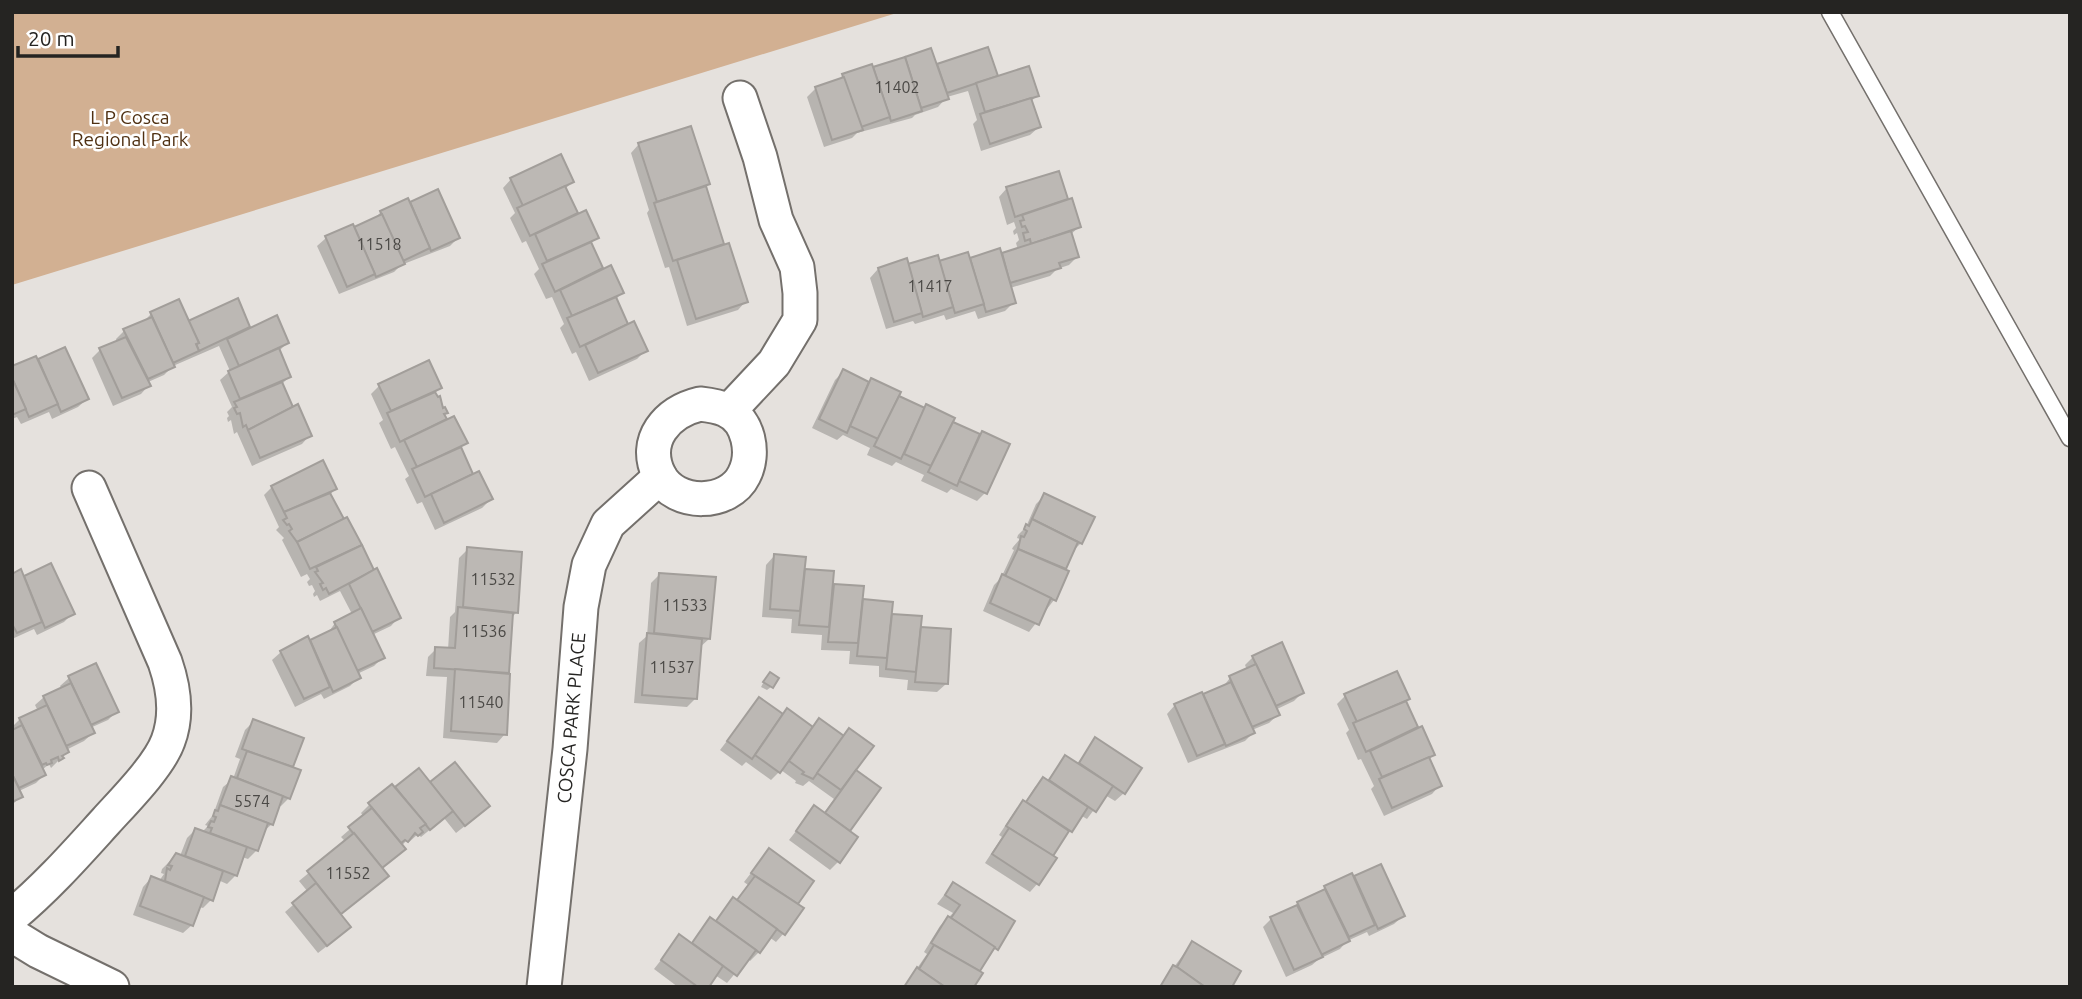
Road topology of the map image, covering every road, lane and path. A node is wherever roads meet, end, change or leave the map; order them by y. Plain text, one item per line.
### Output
1 (1830, 12) edge
2 (740, 98) dead end
3 (729, 411) junction
4 (2070, 438) edge
5 (660, 477) junction
6 (89, 488) dead end
7 (12, 916) edge
8 (12, 935) edge
9 (112, 987) edge
10 (544, 987) edge

1 - 4 lane
2 - 3 street
3 - 5 street
3 - 5 street
5 - 10 street, COSCA PARK PLACE
6 - 7 street
8 - 9 street

